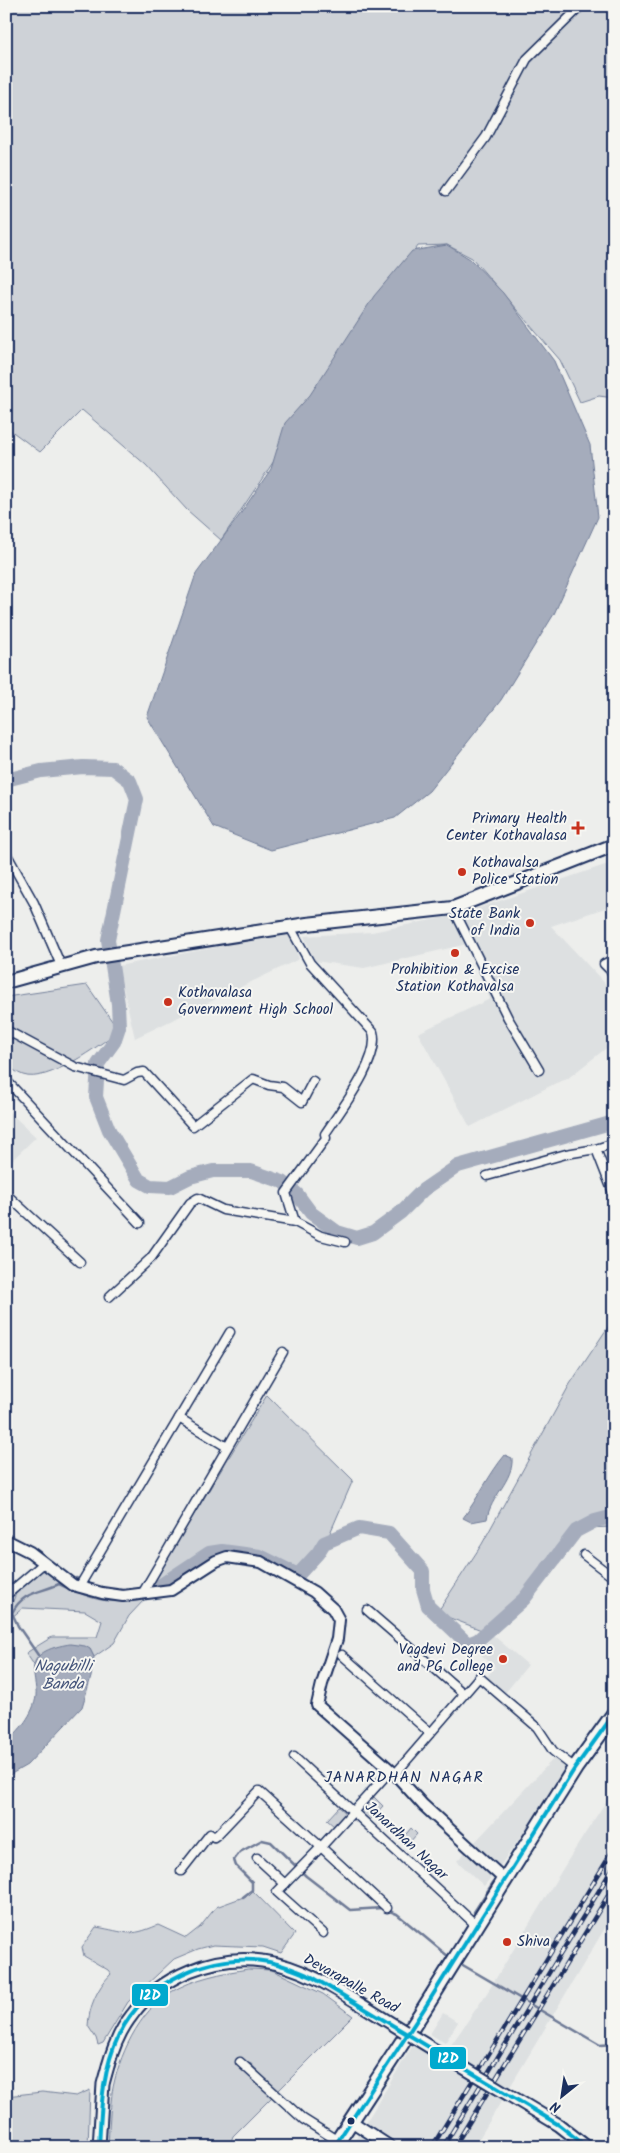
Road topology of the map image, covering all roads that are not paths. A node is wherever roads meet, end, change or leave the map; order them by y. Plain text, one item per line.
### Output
1 (581, 6) edge
2 (446, 191) dead end
3 (614, 845) edge
4 (6, 853) edge
5 (453, 908) junction
6 (290, 927) junction
7 (614, 959) edge
8 (62, 968) junction
9 (614, 974) edge
10 (8, 978) edge
11 (6, 1030) edge
12 (539, 1070) dead end
13 (6, 1080) edge
14 (313, 1081) dead end
15 (614, 1142) edge
16 (596, 1148) junction
17 (487, 1176) dead end
18 (6, 1194) edge
19 (614, 1195) edge
20 (295, 1222) junction
21 (140, 1223) dead end
22 (345, 1242) dead end
23 (80, 1262) dead end
24 (109, 1297) dead end
25 (230, 1332) dead end
26 (282, 1352) dead end
27 (179, 1418) junction
28 (227, 1447) junction
29 (6, 1540) edge
30 (584, 1555) dead end
31 (44, 1563) junction
32 (614, 1578) edge
33 (80, 1586) junction
34 (6, 1591) edge
35 (142, 1594) junction
36 (367, 1610) dead end
37 (342, 1655) dead end
38 (464, 1694) junction
39 (614, 1714) edge
40 (430, 1733) junction
41 (294, 1758) dead end
42 (575, 1768) junction
43 (393, 1772) junction
44 (353, 1812) junction
45 (321, 1848) junction
46 (257, 1858) dead end
47 (181, 1871) dead end
48 (504, 1880) junction
49 (286, 1884) junction
50 (387, 1908) dead end
51 (476, 1925) junction
52 (323, 1933) dead end
53 (240, 2062) dead end
54 (351, 2121) junction
55 (336, 2144) edge
56 (99, 2147) edge
57 (391, 2147) edge
58 (587, 2147) edge

1 - 2 street
3 - 5 main road
4 - 8 street
5 - 6 main road
5 - 12 street
6 - 8 main road
6 - 20 street
7 - 9 street
8 - 10 main road
11 - 14 street
13 - 21 street
15 - 16 street
16 - 17 street
16 - 19 street
18 - 23 street
20 - 22 street
20 - 24 street
25 - 27 street
26 - 28 street
27 - 28 street
27 - 33 street
28 - 35 street
29 - 31 street
30 - 32 street
31 - 33 street
31 - 34 street
33 - 35 street
35 - 43 street
36 - 38 street
37 - 40 street
38 - 40 street
38 - 42 street
39 - 42 highway
40 - 43 street
41 - 44 street, Janardhan Nagar
42 - 48 highway
43 - 44 street
43 - 48 street
44 - 45 street
44 - 51 street, Janardhan Nagar
45 - 47 street
45 - 49 street
45 - 50 street
46 - 49 street
48 - 51 highway
49 - 52 street
51 - 54 highway
53 - 55 street
54 - 55 highway
54 - 57 street
56 - 58 main road, Devarapalle Road, bridge

